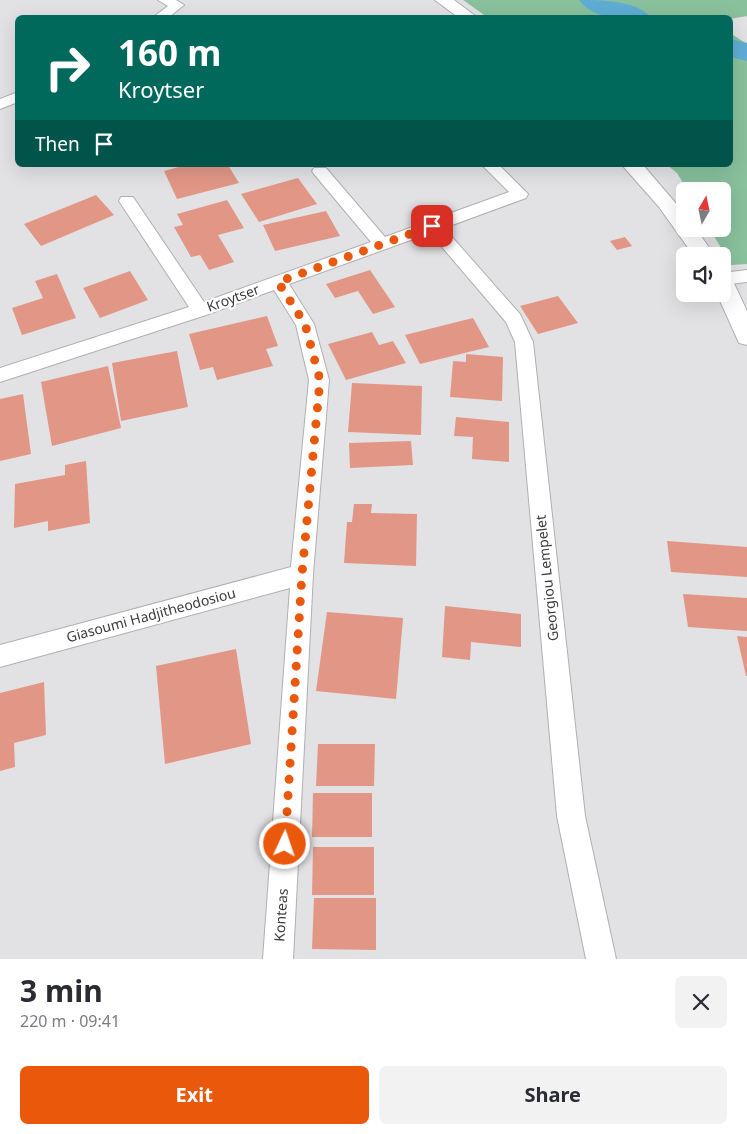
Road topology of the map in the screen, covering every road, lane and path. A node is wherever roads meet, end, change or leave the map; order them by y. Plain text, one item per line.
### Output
1 (164, 0) edge
2 (443, 0) edge
3 (163, 15) edge
4 (466, 15) edge
5 (15, 98) edge
6 (0, 105) edge
7 (492, 167) edge
8 (634, 167) edge
9 (320, 171) dead end
10 (127, 200) dead end
11 (432, 226) junction
12 (382, 244) junction
13 (698, 247) edge
14 (747, 276) edge
15 (731, 279) edge
16 (278, 282) junction
17 (731, 301) edge
18 (200, 310) junction
19 (747, 337) edge
20 (0, 375) edge
21 (302, 574) junction
22 (0, 656) edge
23 (278, 959) edge
24 (601, 959) edge

1 - 3 street
2 - 4 street
5 - 6 street
7 - 11 street, Kroytser
8 - 13 street
9 - 12 street
10 - 18 street
11 - 12 street, Kroytser
11 - 24 street, Georgiou Lempelet
12 - 16 street, Kroytser
14 - 15 street
16 - 18 street, Kroytser
16 - 21 street, Konteas
17 - 19 street
18 - 20 street, Kroytser
21 - 22 street, Giasoumi Hadjitheodosiou
21 - 23 street, Konteas

